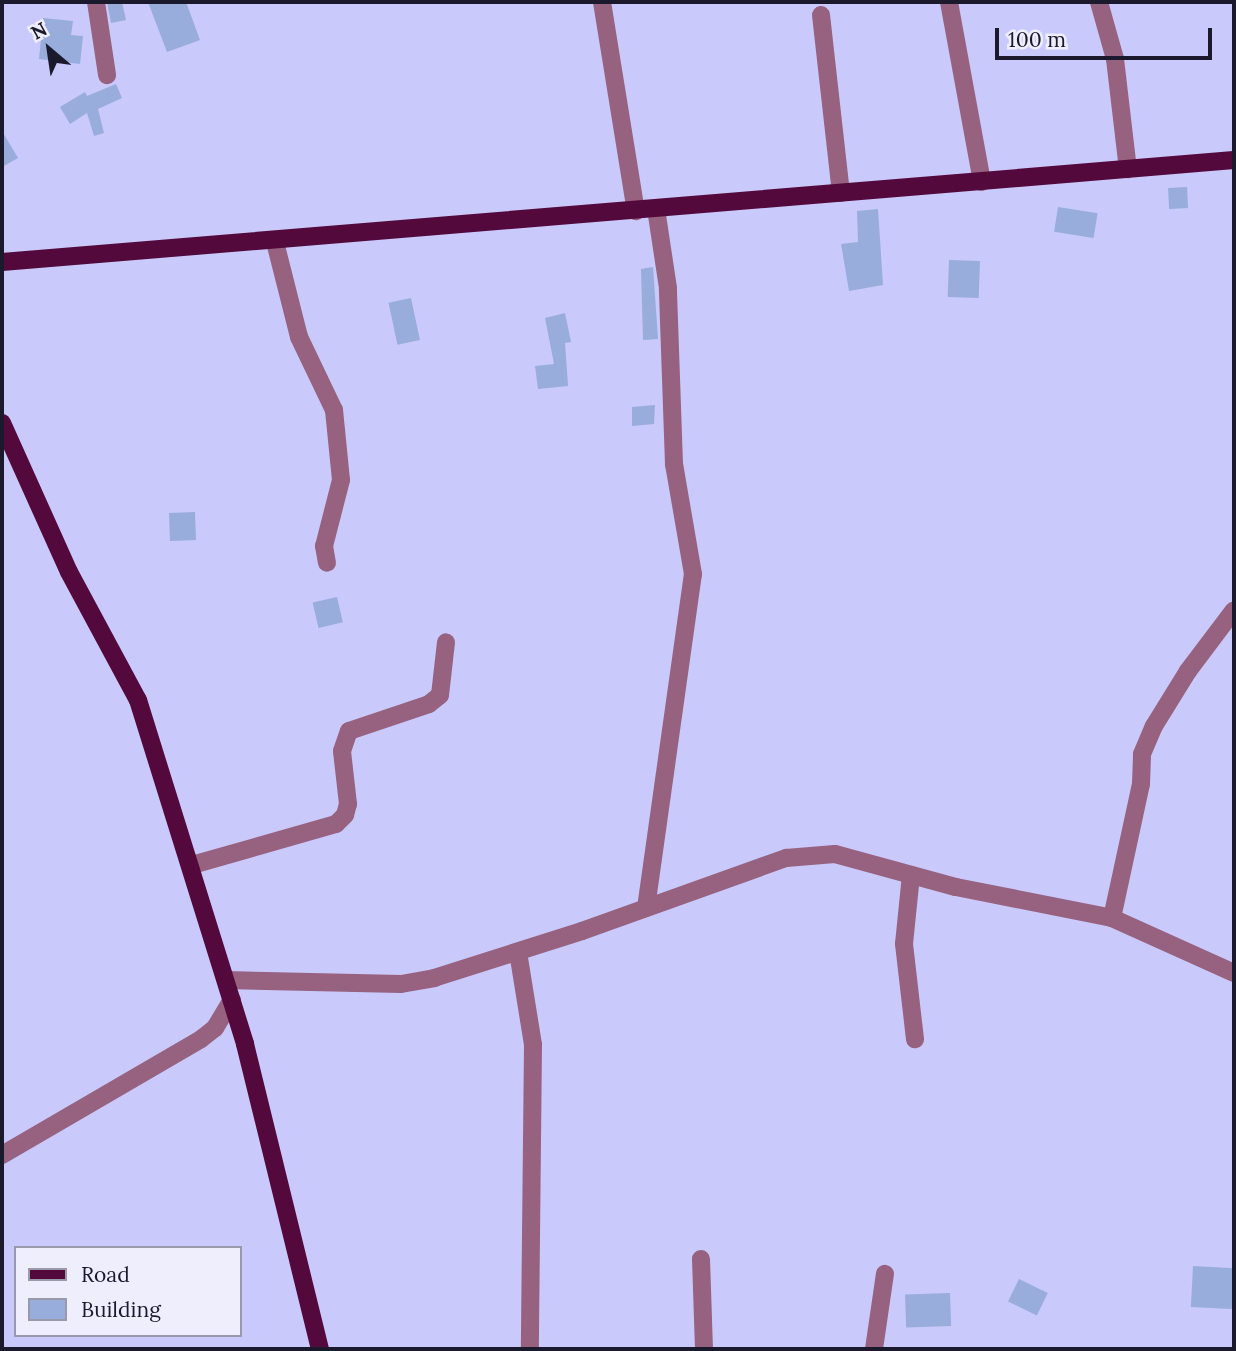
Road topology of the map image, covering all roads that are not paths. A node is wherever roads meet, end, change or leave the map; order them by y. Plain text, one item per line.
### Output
1 (96, 2) edge
2 (602, 2) edge
3 (949, 2) edge
4 (1098, 2) edge
5 (821, 15) dead end
6 (107, 75) dead end
7 (1234, 160) edge
8 (1128, 169) junction
9 (982, 182) junction
10 (841, 193) junction
11 (656, 209) junction
12 (636, 211) junction
13 (275, 242) junction
14 (2, 262) edge
15 (2, 423) edge
16 (327, 563) dead end
17 (1234, 610) edge
18 (446, 642) dead end
19 (192, 865) junction
20 (911, 875) junction
21 (646, 908) junction
22 (1112, 918) junction
23 (518, 953) junction
24 (1234, 973) edge
25 (226, 980) junction
26 (232, 999) junction
27 (915, 1039) dead end
28 (2, 1155) edge
29 (701, 1258) dead end
30 (885, 1274) dead end
31 (320, 1349) edge
32 (530, 1349) edge
33 (704, 1349) edge
34 (873, 1349) edge

1 - 6 street
2 - 12 street
3 - 9 street
4 - 8 street
5 - 10 street
7 - 8 main road
8 - 9 main road
9 - 10 main road
10 - 11 main road
11 - 12 main road
11 - 21 street
12 - 13 main road
13 - 14 main road
13 - 16 street
15 - 19 main road
17 - 22 street
18 - 19 street
19 - 25 main road
20 - 21 street
20 - 22 street
20 - 27 street
21 - 23 street
22 - 24 street
23 - 25 street
23 - 32 street
25 - 26 main road
26 - 28 street
26 - 31 main road
29 - 33 street
30 - 34 street

